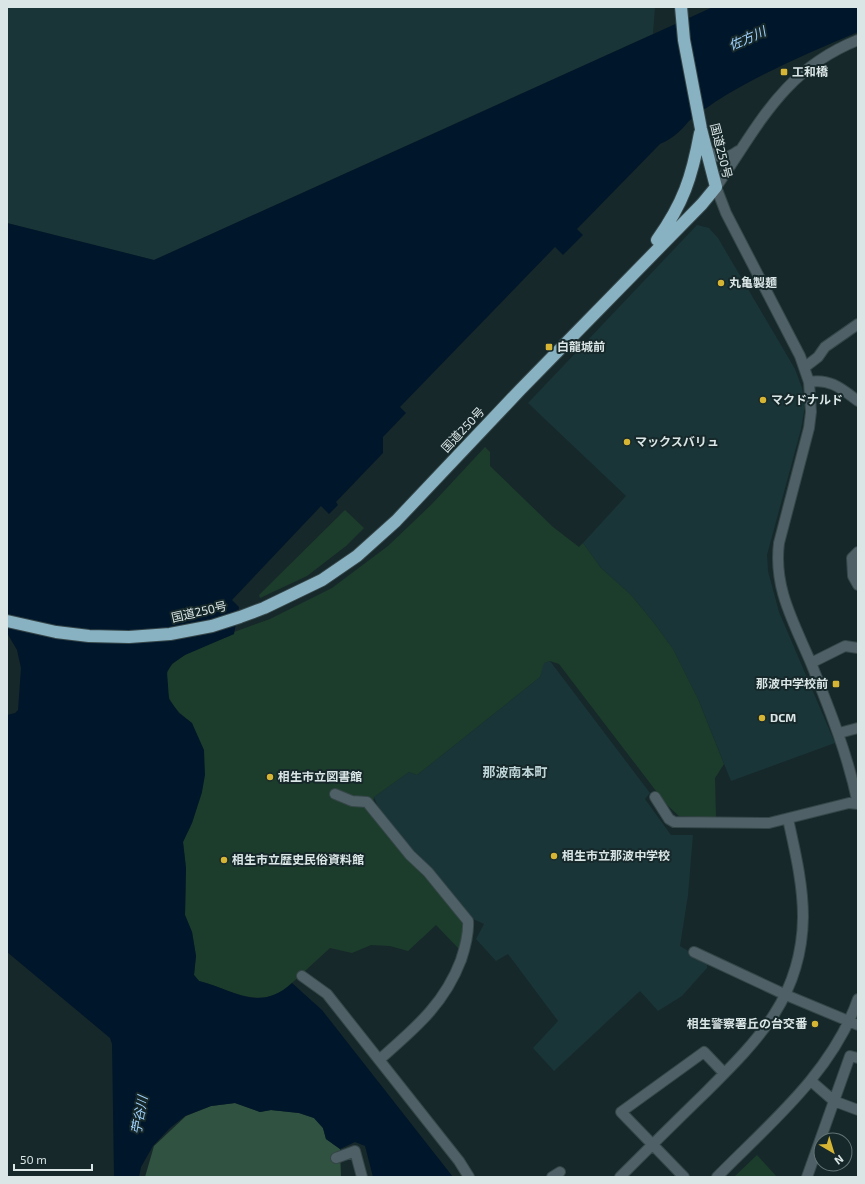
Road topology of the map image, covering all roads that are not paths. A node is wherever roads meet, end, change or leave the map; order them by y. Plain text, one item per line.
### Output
1 (681, 13) edge
2 (858, 40) edge
3 (701, 130) junction
4 (706, 148) junction
5 (741, 149) junction
6 (716, 187) junction
7 (642, 263) junction
8 (858, 324) edge
9 (805, 367) junction
10 (809, 382) junction
11 (858, 401) edge
12 (858, 552) edge
13 (858, 585) edge
14 (7, 621) edge
15 (858, 648) edge
16 (811, 663) junction
17 (858, 728) edge
18 (839, 733) junction
19 (335, 794) dead end
20 (654, 797) dead end
21 (858, 804) edge
22 (788, 819) junction
23 (694, 952) dead end
24 (302, 976) dead end
25 (786, 995) junction
26 (858, 999) edge
27 (853, 1023) edge
28 (858, 1058) edge
29 (380, 1059) junction
30 (724, 1074) junction
31 (811, 1081) junction
32 (834, 1101) junction
33 (858, 1110) edge
34 (652, 1145) junction
35 (336, 1158) dead end
36 (362, 1177) edge
37 (469, 1177) edge
38 (620, 1177) edge
39 (684, 1177) edge
40 (717, 1177) edge
41 (807, 1177) edge

1 - 3 highway, 国道250号
2 - 5 street
3 - 4 highway, 国道250号
3 - 7 highway
4 - 5 street
4 - 6 highway, 国道250号
5 - 6 street
6 - 7 highway, 国道250号
6 - 9 street
7 - 14 highway, 国道250号
8 - 9 street
9 - 10 street
10 - 11 street
10 - 16 street
12 - 13 street
15 - 16 street
16 - 18 street
17 - 18 street
18 - 21 street
19 - 29 street
20 - 22 street
21 - 22 street
22 - 25 street
23 - 25 street
24 - 29 street
25 - 27 street
25 - 30 street
26 - 27 street
27 - 31 street
28 - 32 street
29 - 37 street
30 - 34 street
30 - 34 street
31 - 32 street
31 - 40 street
32 - 33 street
32 - 41 street
34 - 38 street
34 - 39 street
35 - 36 street

